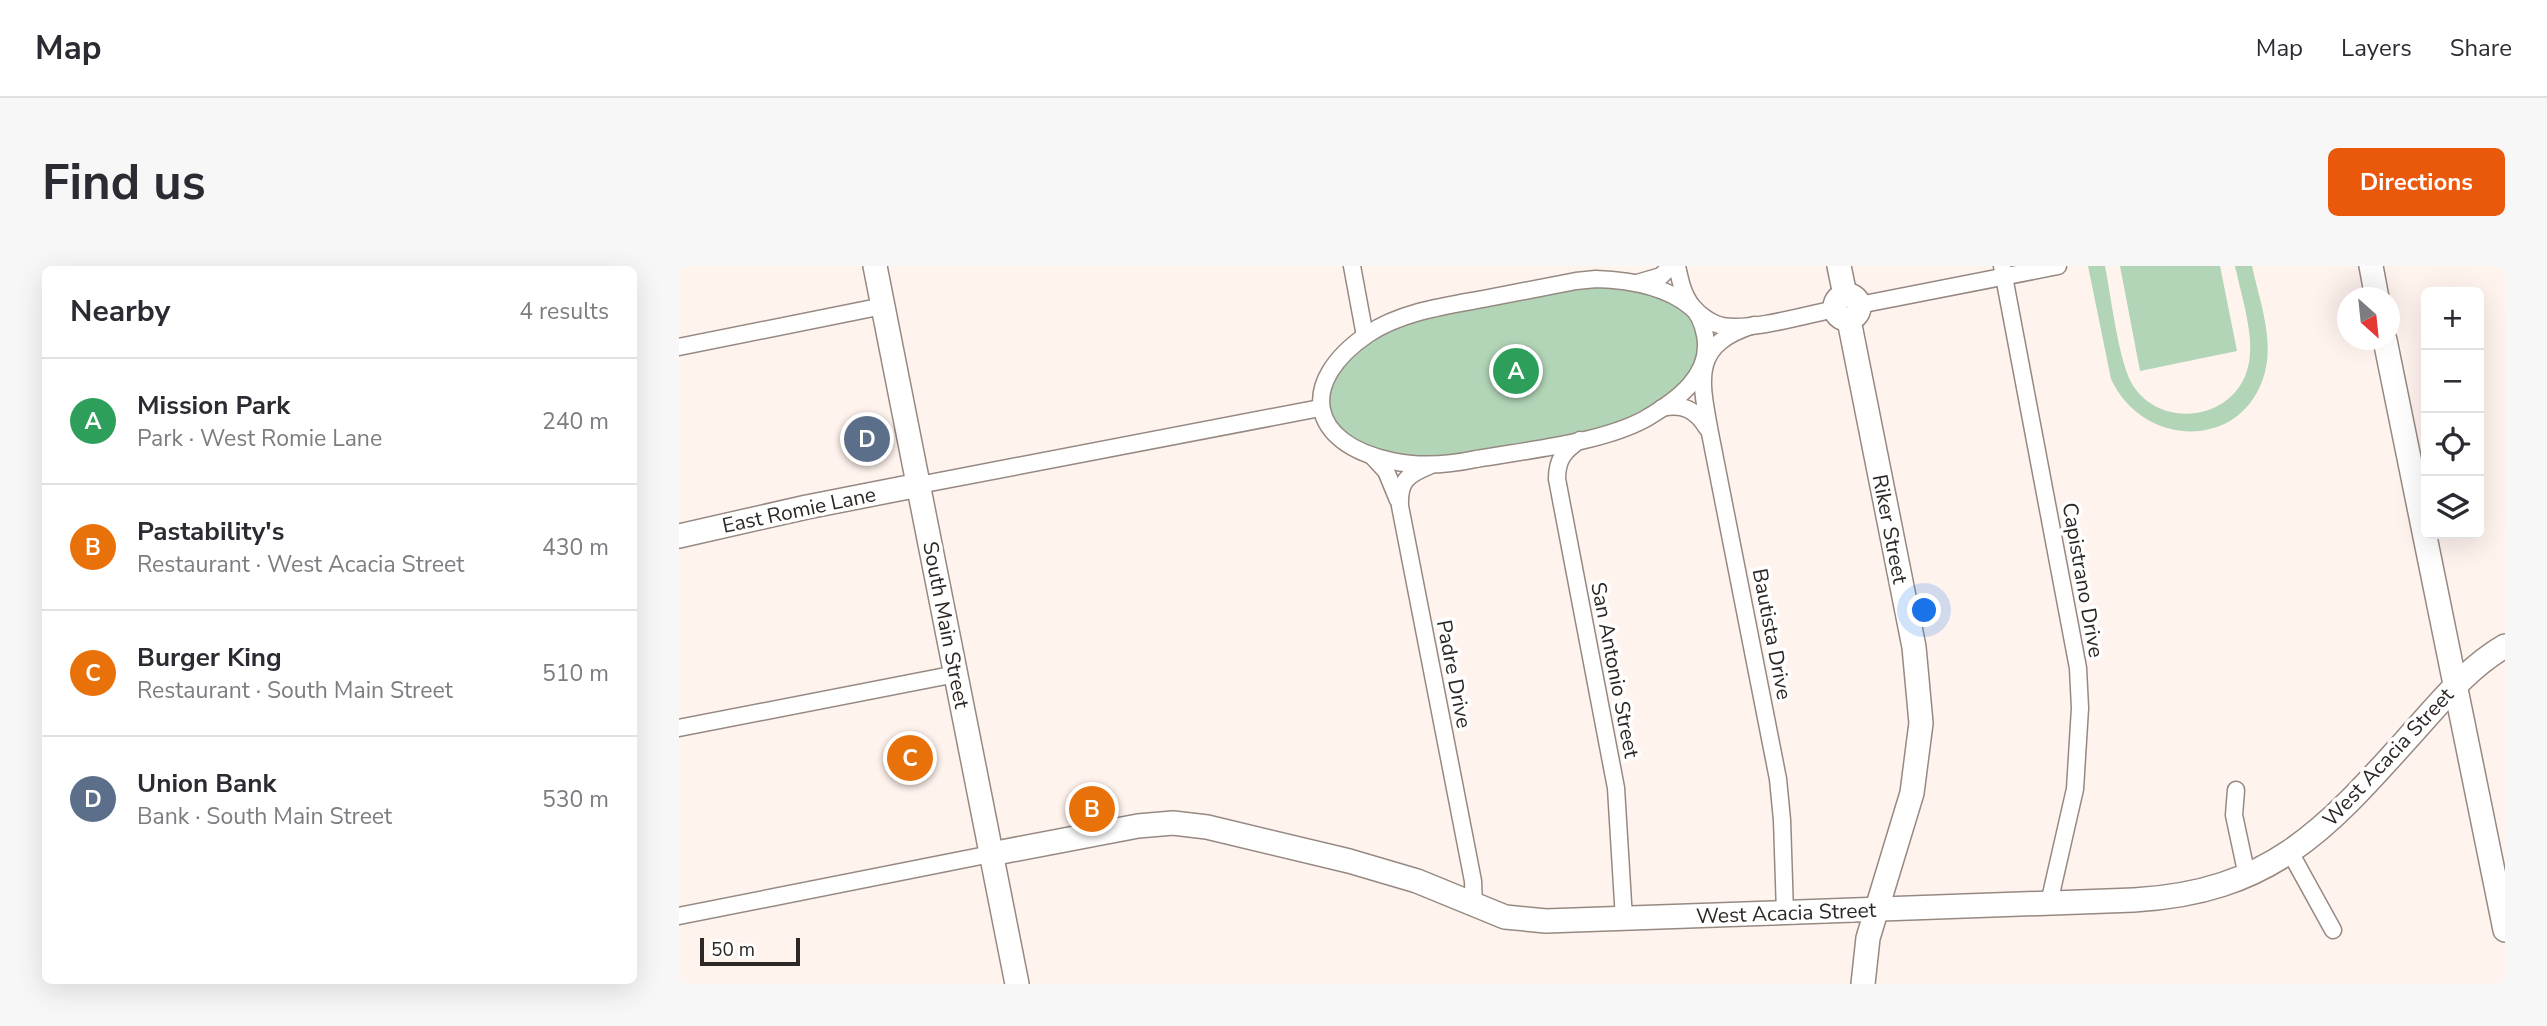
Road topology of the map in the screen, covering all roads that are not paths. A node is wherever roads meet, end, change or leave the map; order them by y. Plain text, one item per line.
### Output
1 (875, 266) edge
2 (1352, 266) edge
3 (1671, 266) edge
4 (1677, 266) edge
5 (1839, 266) edge
6 (2058, 266) edge
7 (2371, 266) edge
8 (2004, 271) edge
9 (1634, 283) junction
10 (2375, 287) edge
11 (1357, 289) junction
12 (883, 306) junction
13 (1847, 307) junction
14 (1693, 308) junction
15 (1395, 320) junction
16 (1754, 325) junction
17 (1365, 336) junction
18 (679, 347) edge
19 (2387, 350) edge
20 (1704, 366) junction
21 (1320, 408) junction
22 (1662, 408) junction
23 (1710, 433) junction
24 (1580, 440) junction
25 (1522, 451) junction
26 (1371, 455) junction
27 (1430, 465) junction
28 (1557, 479) junction
29 (919, 485) junction
30 (1400, 506) junction
31 (679, 536) edge
32 (2505, 646) edge
33 (956, 674) junction
34 (2455, 685) junction
35 (679, 728) edge
36 (2236, 790) dead end
37 (2290, 852) junction
38 (991, 854) junction
39 (2247, 876) junction
40 (2049, 903) junction
41 (1474, 906) junction
42 (1877, 910) junction
43 (1785, 913) junction
44 (679, 916) edge
45 (1624, 919) junction
46 (2333, 930) dead end
47 (2505, 930) edge
48 (1017, 984) edge
49 (1863, 984) edge

1 - 12 street, South Main Street
2 - 11 street
3 - 9 street
4 - 14 street, Bautista Drive
5 - 13 street, Riker Street
6 - 8 street
7 - 10 street
8 - 13 street
8 - 40 street, Capistrano Drive
9 - 14 street
9 - 15 street
11 - 15 street
11 - 17 street
12 - 18 street
12 - 29 street, South Main Street
13 - 16 street
13 - 42 street, Riker Street
14 - 16 street
14 - 20 street, Bautista Drive
15 - 17 street
16 - 20 street
17 - 21 street
19 - 34 street
20 - 22 street
20 - 23 street, Bautista Drive
21 - 26 street
21 - 29 street
22 - 23 street
22 - 24 street
23 - 43 street, Bautista Drive
24 - 25 street
24 - 28 street
25 - 27 street
25 - 28 street
26 - 27 street
26 - 30 street
27 - 30 street, Padre Drive
28 - 45 street, San Antonio Street
29 - 31 street, East Romie Lane
29 - 33 street, South Main Street
30 - 41 street, Padre Drive
32 - 34 street, West Acacia Street
33 - 35 street
33 - 38 street, South Main Street
34 - 37 street, West Acacia Street
34 - 47 street
36 - 39 street
37 - 39 street, West Acacia Street
37 - 46 street
38 - 41 street, West Acacia Street
38 - 44 street
38 - 48 street, South Main Street
39 - 40 street, West Acacia Street
40 - 42 street, West Acacia Street
41 - 45 street, West Acacia Street
42 - 43 street, West Acacia Street
42 - 49 street, Riker Street
43 - 45 street, West Acacia Street

